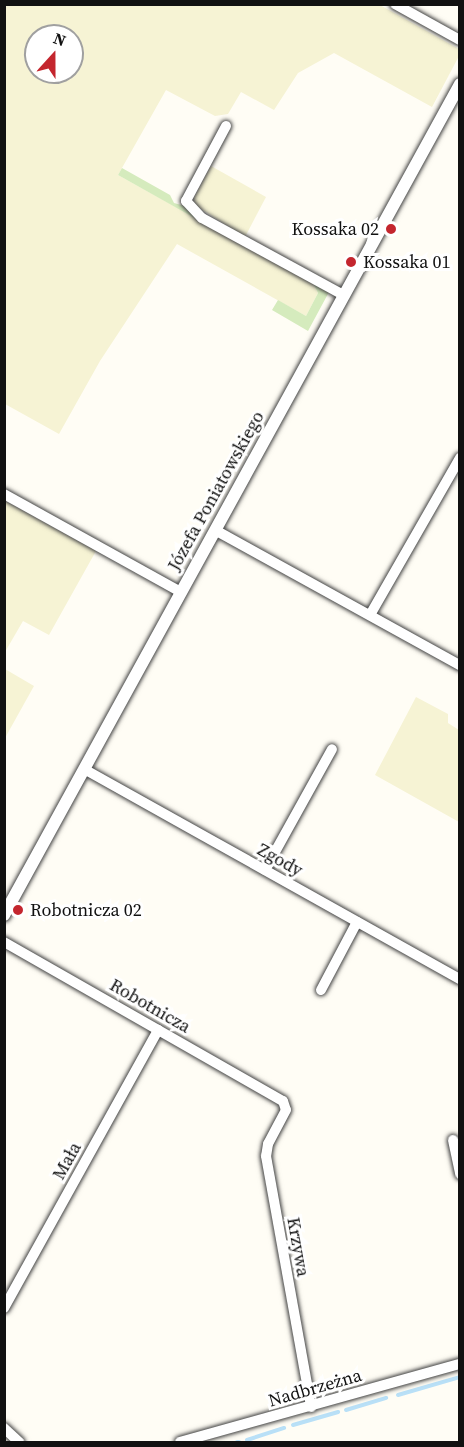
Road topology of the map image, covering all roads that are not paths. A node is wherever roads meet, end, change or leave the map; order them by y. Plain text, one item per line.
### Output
1 (395, 4) edge
2 (459, 39) edge
3 (459, 84) edge
4 (226, 126) dead end
5 (343, 296) junction
6 (459, 458) edge
7 (4, 494) edge
8 (215, 530) junction
9 (181, 592) junction
10 (369, 615) junction
11 (459, 665) edge
12 (332, 749) dead end
13 (84, 769) junction
14 (265, 870) junction
15 (4, 915) edge
16 (357, 922) junction
17 (4, 942) edge
18 (459, 979) edge
19 (321, 990) dead end
20 (158, 1030) junction
21 (279, 1098) joint
22 (453, 1140) dead end
23 (459, 1174) edge
24 (4, 1308) edge
25 (459, 1364) edge
26 (311, 1407) junction
27 (4, 1428) edge
28 (19, 1443) edge
29 (180, 1443) edge

1 - 2 street
3 - 5 street, Józefa Poniatowskiego
4 - 5 street
5 - 8 street, Józefa Poniatowskiego
6 - 10 street
7 - 9 street
8 - 9 street, Józefa Poniatowskiego
8 - 10 street
9 - 13 street, Józefa Poniatowskiego
10 - 11 street
12 - 14 street
13 - 14 street, Zgody
13 - 15 street, Józefa Poniatowskiego
14 - 16 street, Zgody
16 - 18 street, Zgody
16 - 19 street
17 - 20 street, Robotnicza
20 - 21 street, Robotnicza
20 - 24 street, Mała
21 - 26 street, Krzywa
22 - 23 street
25 - 26 street, Nadbrzeżna
26 - 29 street, Nadbrzeżna
27 - 28 street

